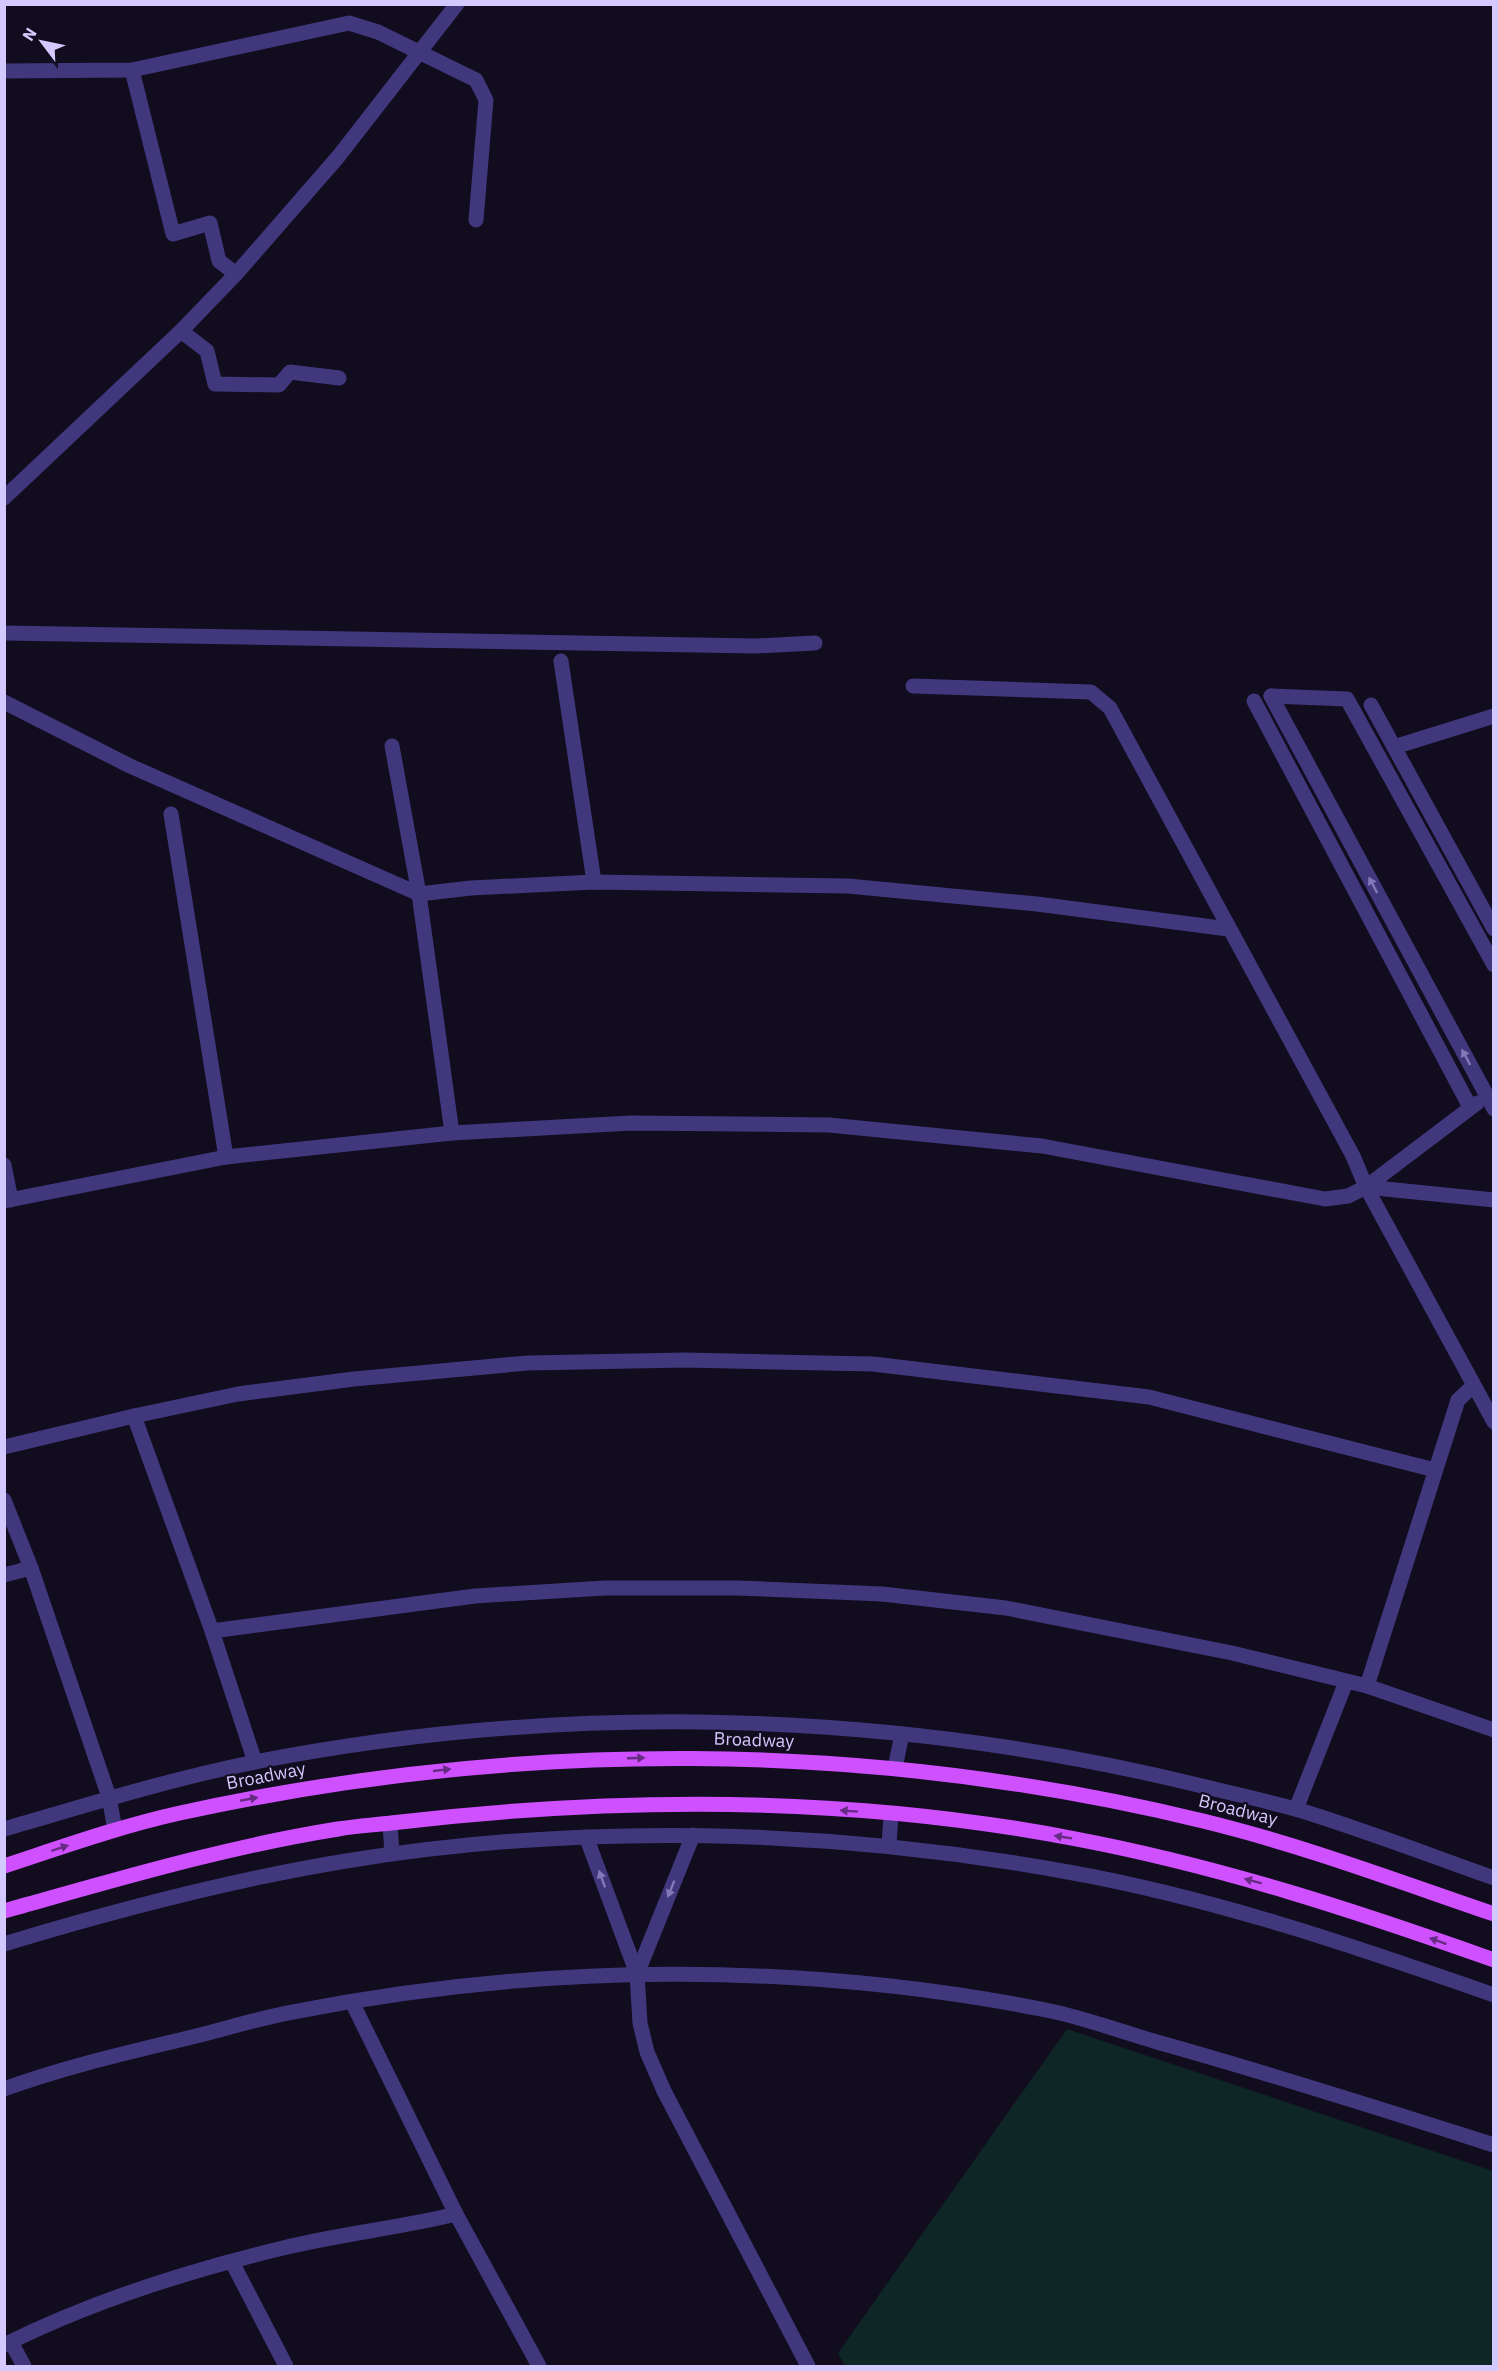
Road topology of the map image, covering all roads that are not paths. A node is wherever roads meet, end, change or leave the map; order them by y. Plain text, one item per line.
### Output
1 (457, 4) edge
2 (421, 53) junction
3 (132, 70) junction
4 (4, 71) edge
5 (476, 220) dead end
6 (236, 274) junction
7 (181, 331) junction
8 (339, 378) dead end
9 (4, 498) edge
10 (4, 633) edge
11 (815, 643) dead end
12 (561, 661) dead end
13 (913, 686) dead end
14 (4, 702) edge
15 (1254, 702) dead end
16 (1371, 705) dead end
17 (1494, 716) edge
18 (392, 746) dead end
19 (1394, 747) junction
20 (171, 814) dead end
21 (594, 882) junction
22 (419, 894) junction
23 (1228, 929) junction
24 (1494, 929) edge
25 (1494, 965) edge
26 (1490, 1102) edge
27 (1470, 1107) junction
28 (452, 1133) junction
29 (226, 1157) junction
30 (4, 1165) edge
31 (1366, 1187) junction
32 (1494, 1200) edge
33 (8, 1201) edge
34 (1472, 1387) junction
35 (134, 1416) junction
36 (1494, 1422) edge
37 (4, 1447) edge
38 (1435, 1470) junction
39 (4, 1500) edge
40 (31, 1568) junction
41 (4, 1575) edge
42 (212, 1631) junction
43 (1346, 1682) junction
44 (1367, 1686) junction
45 (1494, 1730) edge
46 (902, 1734) junction
47 (255, 1762) junction
48 (896, 1768) junction
49 (109, 1797) junction
50 (1296, 1809) junction
51 (891, 1814) junction
52 (390, 1824) junction
53 (4, 1829) edge
54 (116, 1830) junction
55 (693, 1835) junction
56 (587, 1839) junction
57 (889, 1846) junction
58 (392, 1854) junction
59 (4, 1866) edge
60 (1494, 1878) edge
61 (4, 1911) edge
62 (1494, 1914) edge
63 (4, 1944) edge
64 (1494, 1960) edge
65 (637, 1974) junction
66 (1494, 1995) edge
67 (352, 2002) junction
68 (4, 2089) edge
69 (1494, 2145) edge
70 (456, 2214) junction
71 (232, 2262) junction
72 (8, 2343) edge
73 (24, 2367) edge
74 (286, 2367) edge
75 (539, 2367) edge
76 (808, 2367) edge

1 - 2 street
2 - 3 street
2 - 5 street
2 - 6 street
3 - 4 street
3 - 6 street
6 - 7 street
7 - 8 street
7 - 9 street
10 - 11 street
12 - 21 street
13 - 23 street
14 - 22 street
15 - 27 street
16 - 19 street
17 - 19 street
18 - 22 street
19 - 24 street
20 - 29 street
21 - 22 street
21 - 23 street
22 - 28 street
23 - 31 street
26 -> 25 street
26 - 27 street
27 - 31 street
28 - 29 street
28 - 31 street
29 - 33 street
30 - 33 street
31 - 32 street
31 - 34 street
34 - 36 street
34 - 38 street
35 - 37 street
35 - 38 street
35 - 42 street
38 - 44 street
39 - 40 street
40 - 41 street
40 - 49 street
42 - 43 street
42 - 47 street
43 - 44 street
43 - 50 street
44 - 45 street
46 - 47 street
46 - 48 street
46 - 50 street
47 - 49 street
54 -> 48 main road, Broadway
48 - 62 main road, Broadway
49 - 53 street
49 - 54 street
50 - 60 street
51 -> 52 main road
51 - 57 street
64 -> 51 main road
52 - 58 street
52 - 61 main road
59 -> 54 main road, Broadway
55 - 56 street
55 - 57 street
55 -> 65 street
56 - 58 street
65 -> 56 street
57 - 66 street
58 - 63 street
65 - 67 street
65 - 69 street
65 - 76 street
67 - 68 street
67 - 70 street
70 - 71 street
70 - 75 street
71 - 72 street
71 - 74 street
72 - 73 street

